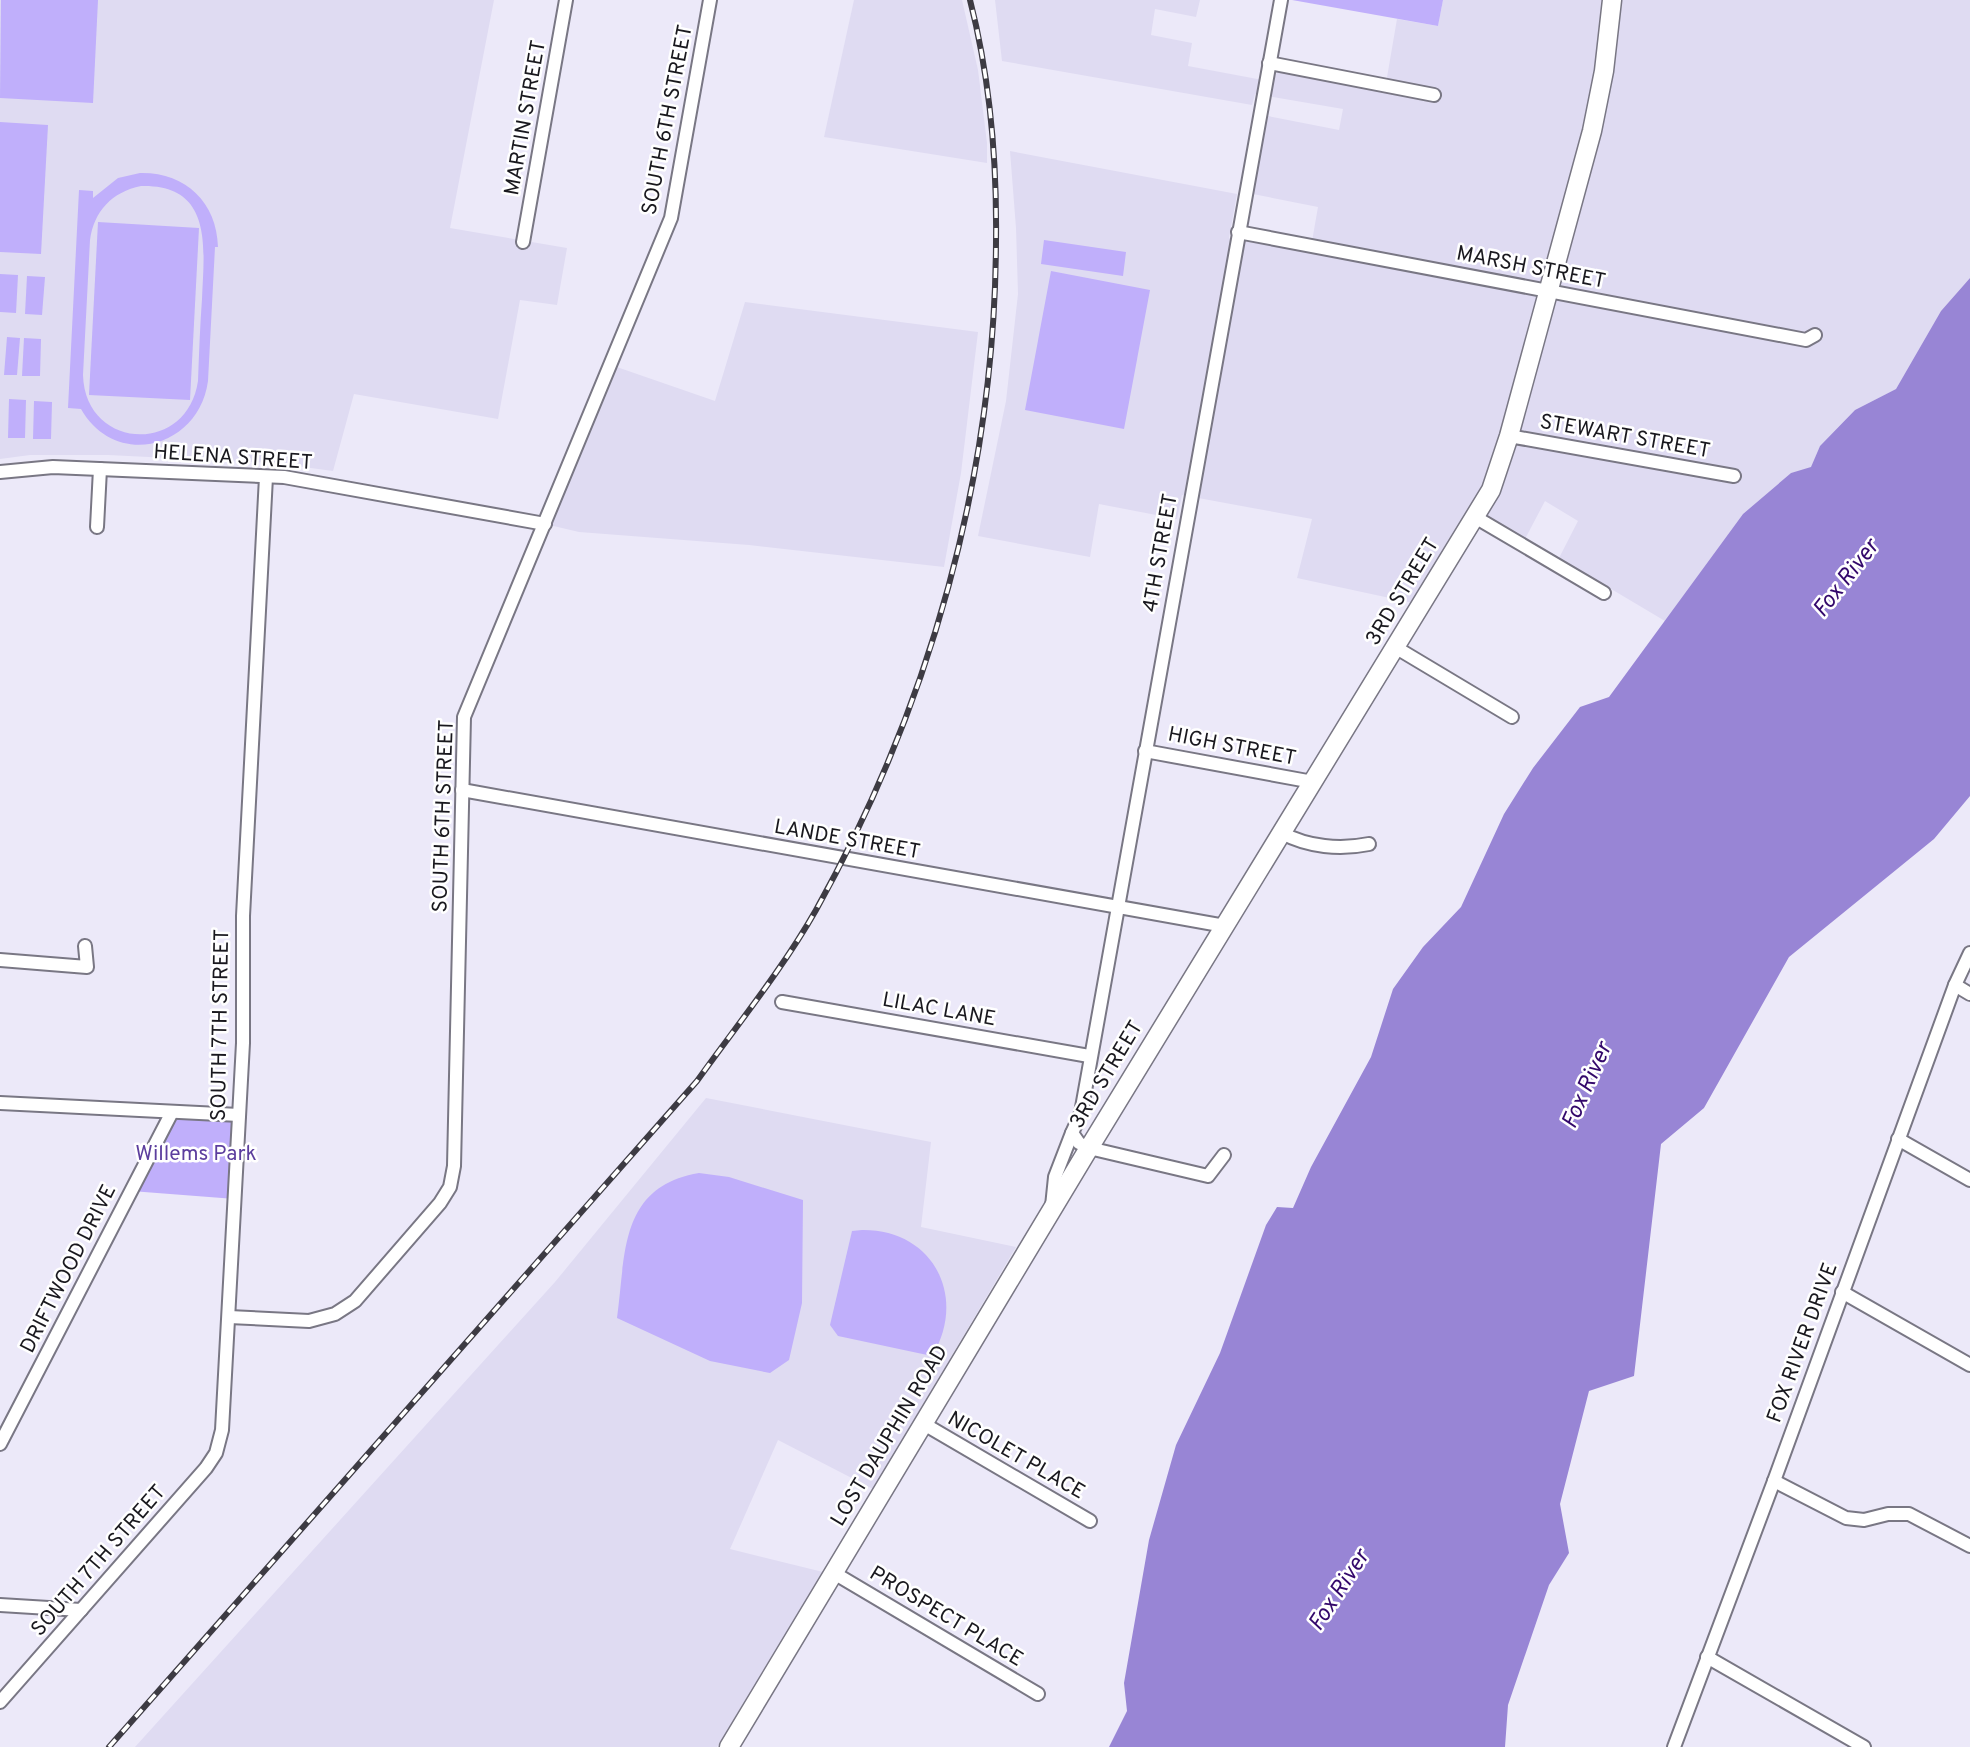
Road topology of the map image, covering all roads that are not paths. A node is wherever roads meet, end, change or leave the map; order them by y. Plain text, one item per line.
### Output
1 (566, 0) edge
2 (710, 0) edge
3 (1281, 0) edge
4 (1612, 0) edge
5 (1269, 63) junction
6 (1434, 95) dead end
7 (1238, 232) junction
8 (523, 242) dead end
9 (1548, 291) junction
10 (1815, 335) dead end
11 (1509, 436) junction
12 (100, 469) junction
13 (0, 472) edge
14 (1734, 476) dead end
15 (266, 477) junction
16 (1475, 516) junction
17 (545, 524) junction
18 (97, 527) dead end
19 (1604, 593) dead end
20 (1395, 647) junction
21 (1512, 717) dead end
22 (1145, 751) junction
23 (1313, 782) junction
24 (462, 790) junction
25 (1282, 833) junction
26 (1369, 844) dead end
27 (1116, 907) junction
28 (1225, 926) junction
29 (85, 946) dead end
30 (1970, 953) edge
31 (0, 960) edge
32 (1955, 985) junction
33 (1970, 993) edge
34 (782, 1002) dead end
35 (1089, 1056) junction
36 (0, 1103) edge
37 (172, 1112) junction
38 (1081, 1113) junction
39 (239, 1115) junction
40 (1072, 1133) junction
41 (1898, 1139) junction
42 (1090, 1148) junction
43 (1224, 1155) dead end
44 (1970, 1180) edge
45 (1052, 1212) junction
46 (1842, 1292) junction
47 (229, 1317) junction
48 (1970, 1365) edge
49 (924, 1424) junction
50 (0, 1444) edge
51 (1774, 1481) junction
52 (1090, 1521) dead end
53 (1970, 1546) edge
54 (834, 1573) junction
55 (0, 1605) edge
56 (81, 1609) junction
57 (1707, 1657) junction
58 (1038, 1694) dead end
59 (0, 1702) edge
60 (729, 1747) edge
61 (1674, 1747) edge
62 (1864, 1747) edge

1 - 8 street, MARTIN STREET
2 - 17 street, SOUTH 6TH STREET
3 - 5 street, 4TH STREET
4 - 9 main road, 3RD STREET
5 - 6 street
5 - 7 street, 4TH STREET
7 - 9 street, MARSH STREET
7 - 22 street, 4TH STREET
9 - 10 street, MARSH STREET
9 - 11 main road, 3RD STREET
11 - 14 street, STEWART STREET
11 - 16 main road, 3RD STREET
12 - 13 street, HELENA STREET
12 - 15 street, HELENA STREET
12 - 18 street
15 - 17 street, HELENA STREET
15 - 39 street, SOUTH 7TH STREET
16 - 19 street
16 - 20 main road, 3RD STREET
17 - 24 street, SOUTH 6TH STREET
20 - 21 street
20 - 23 main road, 3RD STREET
22 - 23 street, HIGH STREET
22 - 27 street, 4TH STREET
23 - 25 main road, 3RD STREET
24 - 27 street, LANDE STREET
24 - 47 street, SOUTH 6TH STREET
25 - 26 street
25 - 28 main road, 3RD STREET
27 - 28 street, LANDE STREET
27 - 35 street, 4TH STREET
28 - 42 main road, 3RD STREET
29 - 31 street
30 - 32 street, FOX RIVER DRIVE
32 - 33 street
32 - 41 street, FOX RIVER DRIVE
34 - 35 street, LILAC LANE
35 - 38 street, 4TH STREET
36 - 37 street
37 - 39 street
37 - 50 street, DRIFTWOOD DRIVE
38 - 40 street, 4TH STREET
38 - 42 street, 4TH STREET
39 - 47 street, SOUTH 7TH STREET
40 - 42 street
40 - 45 street, 4TH STREET
41 - 44 street
41 - 46 street, FOX RIVER DRIVE
42 - 43 street
42 - 45 main road, LOST DAUPHIN ROAD
45 - 49 main road, LOST DAUPHIN ROAD
46 - 48 street
46 - 51 street, FOX RIVER DRIVE
47 - 56 street, SOUTH 7TH STREET
49 - 52 street, NICOLET PLACE
49 - 54 main road, LOST DAUPHIN ROAD
51 - 53 street
51 - 57 street, FOX RIVER DRIVE
54 - 58 street, PROSPECT PLACE
54 - 60 main road, LOST DAUPHIN ROAD
55 - 56 street
56 - 59 street, SOUTH 7TH STREET
57 - 61 street, FOX RIVER DRIVE
57 - 62 street

